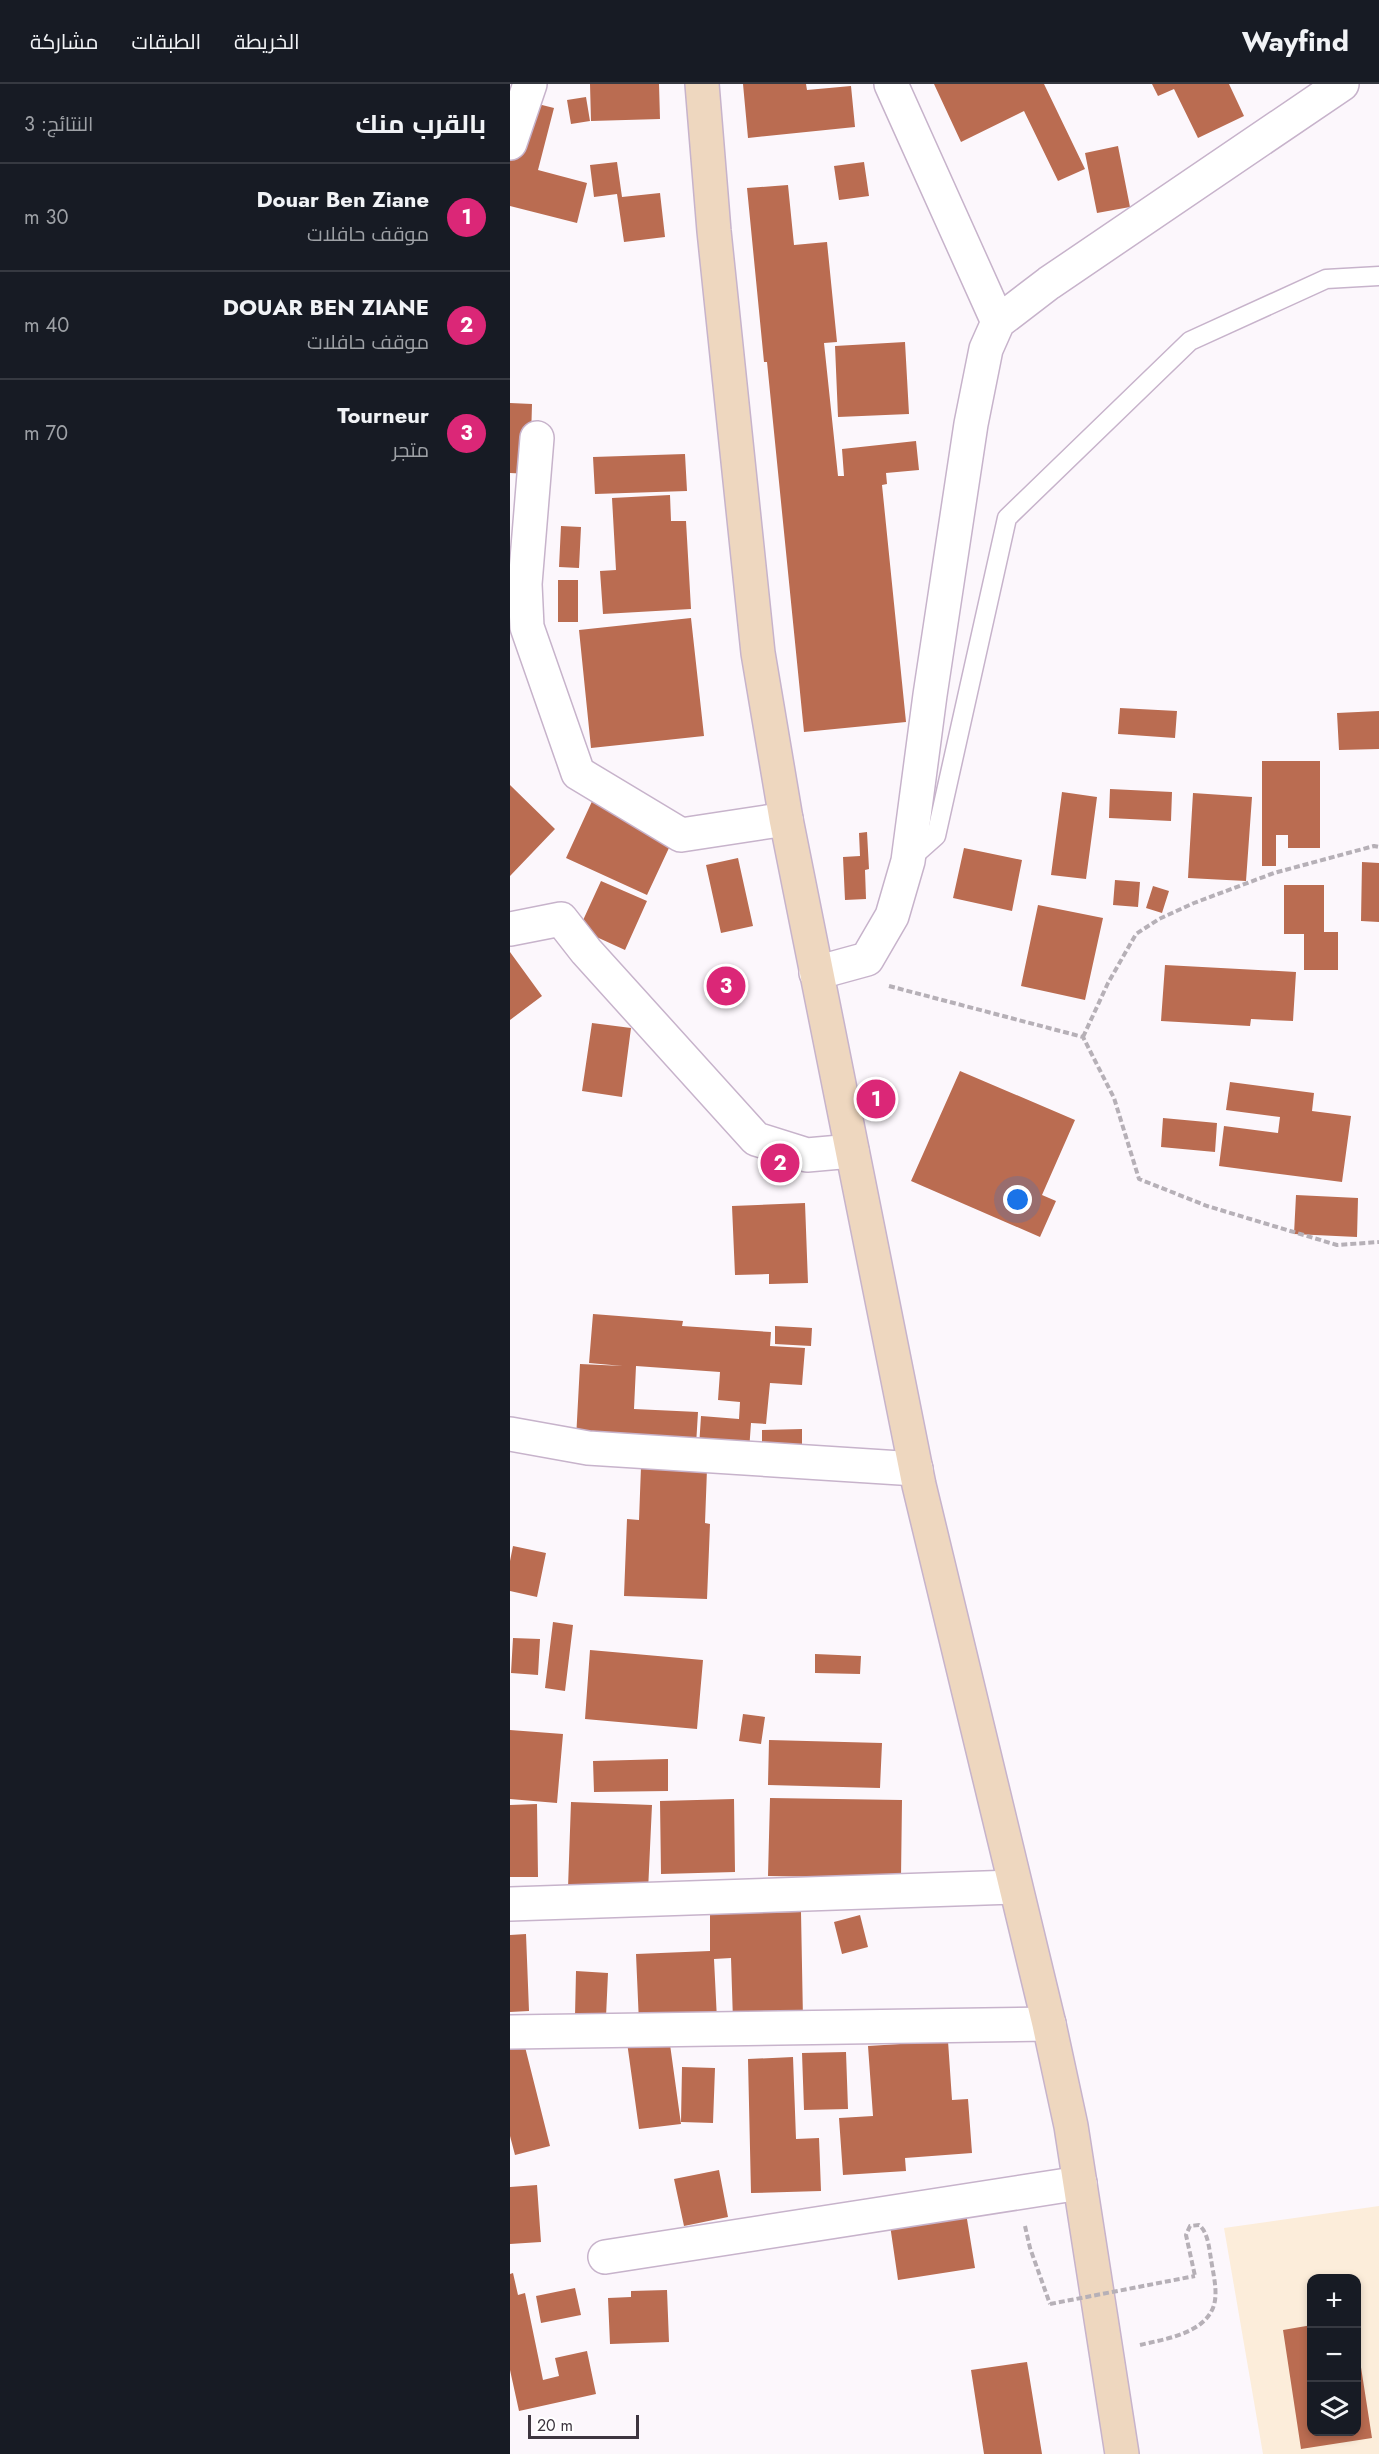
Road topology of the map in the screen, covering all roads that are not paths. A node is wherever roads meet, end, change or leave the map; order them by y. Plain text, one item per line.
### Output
1 (530, 84) edge
2 (702, 84) edge
3 (891, 84) edge
4 (1342, 84) edge
5 (510, 143) edge
6 (1379, 276) edge
7 (998, 322) junction
8 (537, 438) dead end
9 (517, 584) edge
10 (786, 819) junction
11 (908, 861) junction
12 (510, 929) edge
13 (816, 973) junction
14 (852, 1151) junction
15 (510, 1434) edge
16 (916, 1469) junction
17 (1014, 1887) junction
18 (510, 1904) edge
19 (1049, 2024) junction
20 (510, 2032) edge
21 (1080, 2183) junction
22 (605, 2257) dead end
23 (1122, 2454) edge

1 - 5 street
2 - 10 main road
3 - 7 street
4 - 7 street
6 - 11 lane
7 - 11 street
8 - 9 street
9 - 10 street
10 - 13 main road
11 - 13 street
12 - 14 street
13 - 14 main road
14 - 16 main road
15 - 16 street
16 - 17 main road
17 - 18 street
17 - 19 main road
19 - 20 street
19 - 21 main road
21 - 22 street
21 - 23 main road

